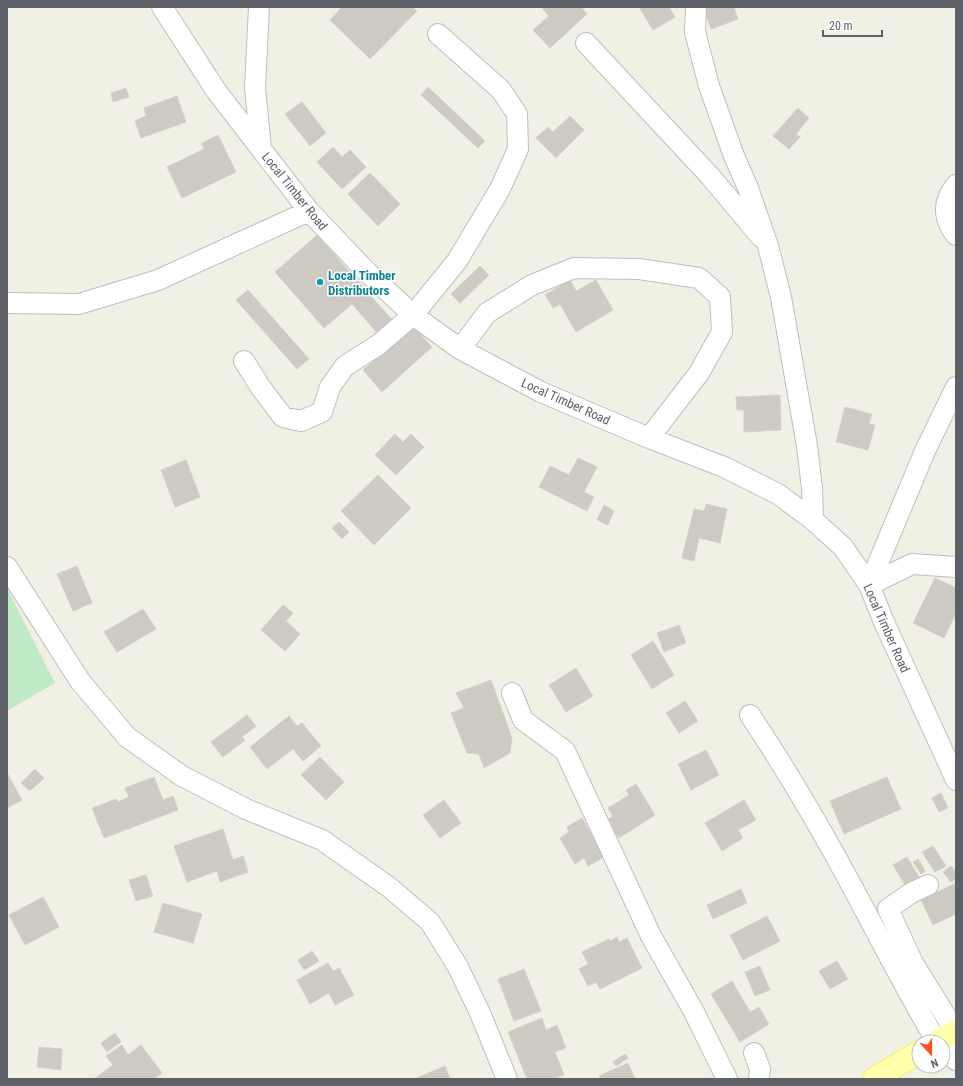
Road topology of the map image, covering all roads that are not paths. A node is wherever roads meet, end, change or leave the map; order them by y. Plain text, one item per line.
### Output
1 (162, 7) edge
2 (259, 7) edge
3 (696, 7) edge
4 (438, 34) dead end
5 (586, 43) dead end
6 (261, 149) junction
7 (956, 185) edge
8 (309, 211) junction
9 (956, 235) edge
10 (768, 246) junction
11 (7, 303) edge
12 (413, 315) junction
13 (460, 349) junction
14 (244, 361) dead end
15 (956, 387) edge
16 (649, 438) junction
17 (813, 520) junction
18 (7, 567) edge
19 (956, 567) edge
20 (869, 585) junction
21 (512, 693) dead end
22 (750, 715) dead end
23 (956, 780) edge
24 (928, 885) dead end
25 (941, 1034) edge
26 (942, 1034) edge
27 (951, 1051) edge
28 (754, 1053) dead end
29 (911, 1057) edge
30 (956, 1060) edge
31 (507, 1079) edge
32 (727, 1079) edge
33 (759, 1079) edge
34 (874, 1079) edge

1 - 6 street, Local Timber Road
2 - 6 street
3 - 10 street
4 - 12 street
5 - 10 street
6 - 8 street, Local Timber Road
7 - 9 street
8 - 11 street
8 - 12 street, Local Timber Road
10 - 17 street
12 - 13 street, Local Timber Road
12 - 14 street
13 - 16 street, Local Timber Road
13 - 16 street
15 - 20 street
16 - 17 street, Local Timber Road
17 - 20 street, Local Timber Road
18 - 31 street
19 - 20 street
20 - 23 street, Local Timber Road
21 - 32 street
22 - 25 street
24 - 26 street
27 - 30 street
28 - 33 street
29 - 34 main road

